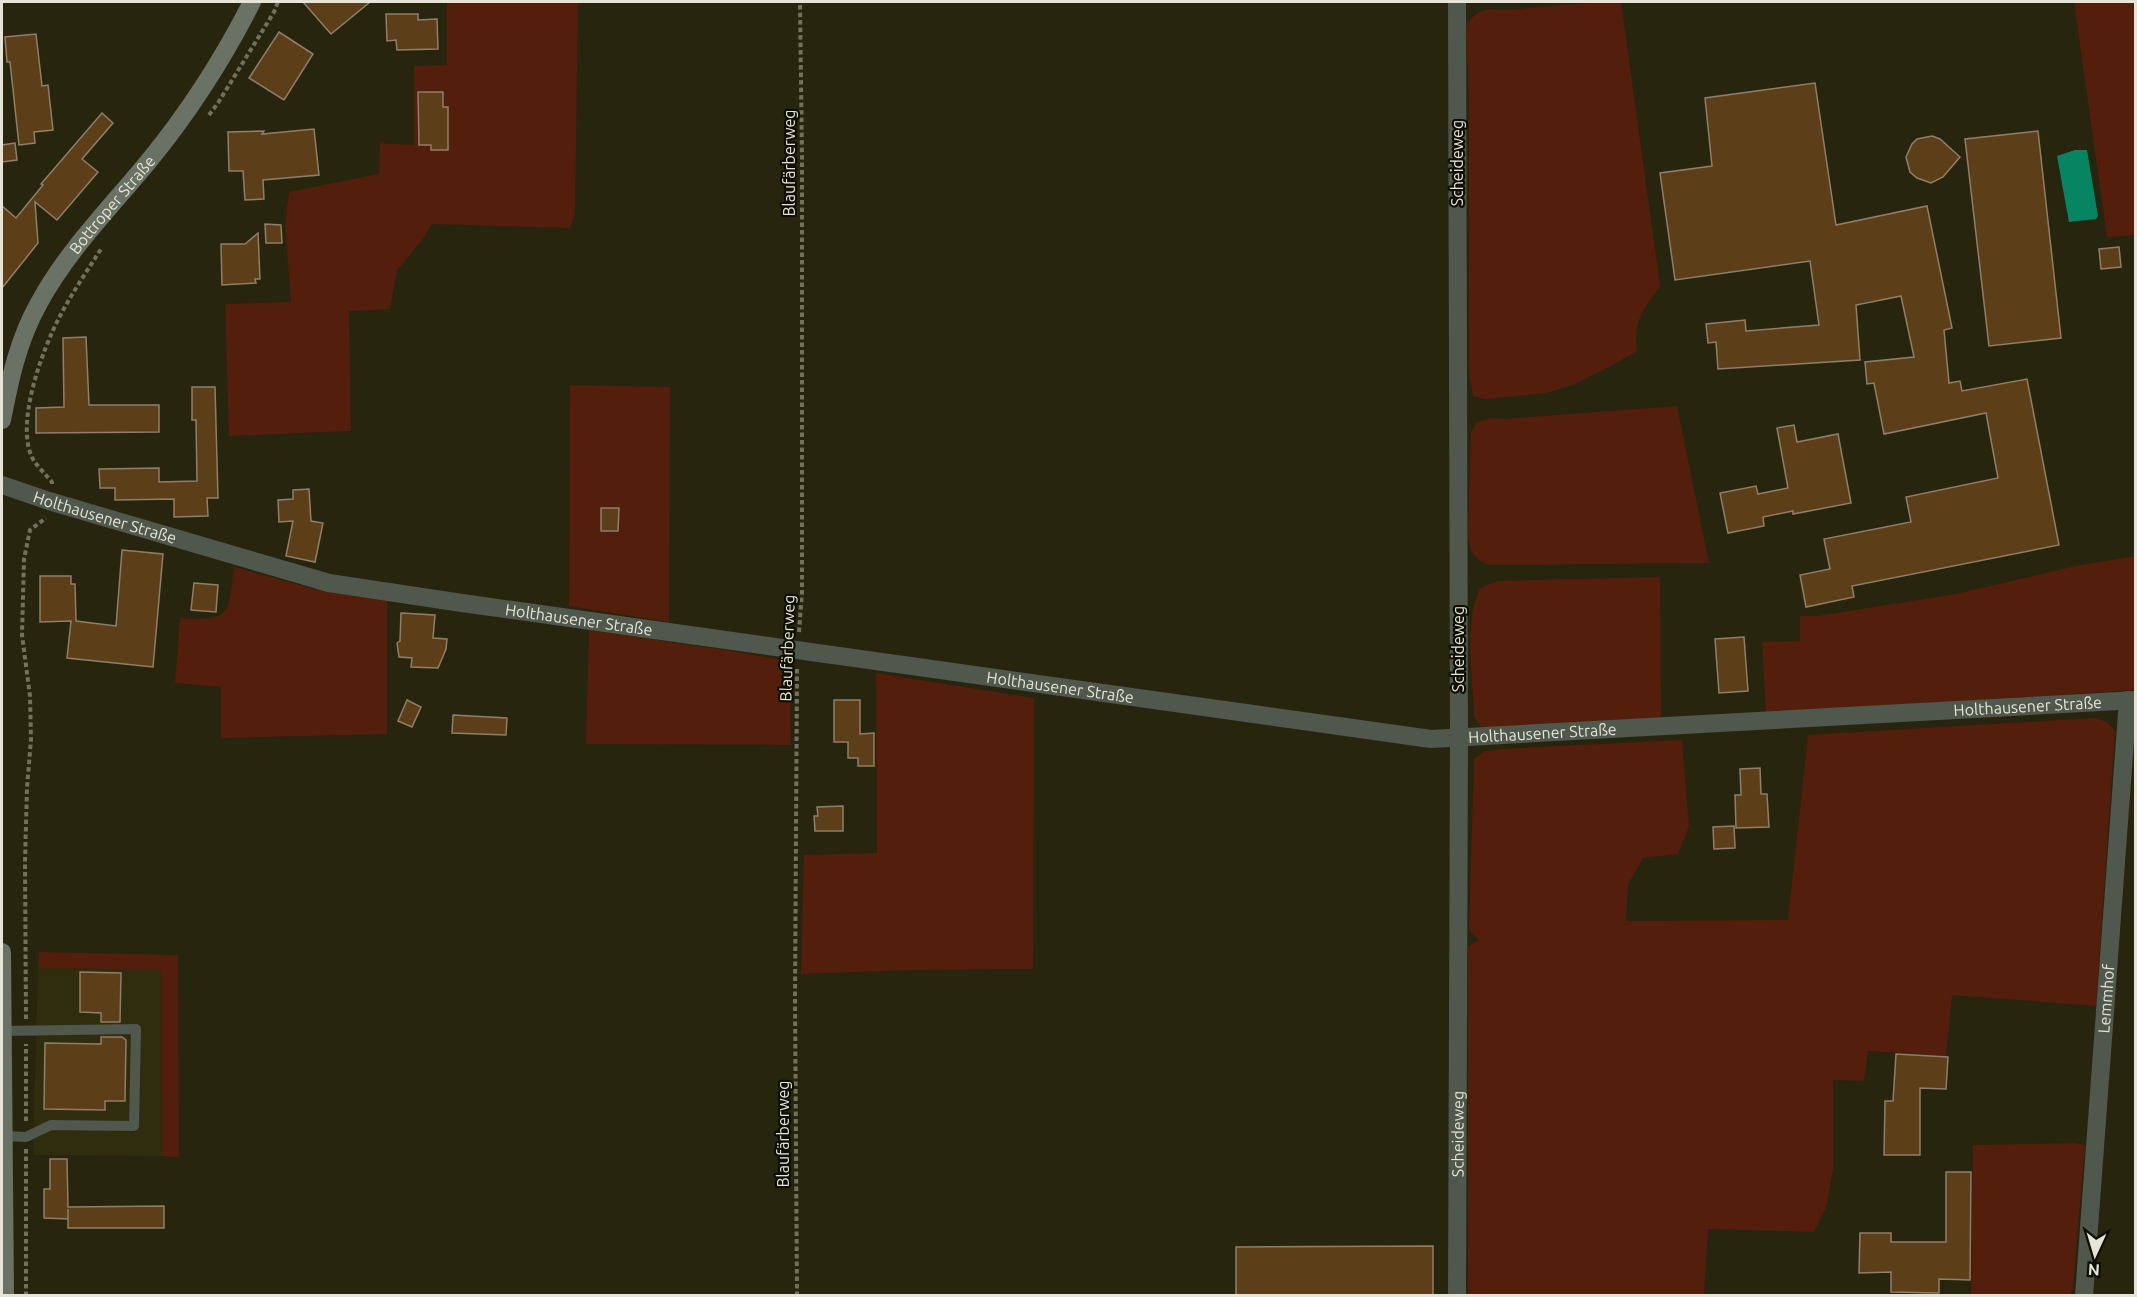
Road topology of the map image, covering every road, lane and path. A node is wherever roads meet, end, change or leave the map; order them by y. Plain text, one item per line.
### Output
1 (252, 2) edge
2 (278, 2) edge
3 (800, 2) edge
4 (1457, 2) edge
5 (204, 121) dead end
6 (103, 245) dead end
7 (6, 378) edge
8 (2, 420) edge
9 (2, 485) edge
10 (49, 501) junction
11 (798, 651) junction
12 (2132, 700) edge
13 (1459, 738) junction
14 (2, 952) edge
15 (3, 1031) junction
16 (26, 1031) junction
17 (2, 1072) edge
18 (4, 1136) junction
19 (26, 1137) junction
20 (5, 1296) edge
21 (26, 1296) edge
22 (796, 1296) edge
23 (1457, 1296) edge
24 (2084, 1296) edge

1 - 7 main road, Bottroper Straße
2 - 5 path
3 - 11 path, Blaufärberweg
4 - 13 street, Scheideweg
6 - 10 path
7 - 8 main road, Bottroper Straße
9 - 10 street, Holthausener Straße
10 - 11 street, Holthausener Straße
10 - 16 path
11 - 13 street, Holthausener Straße
11 - 22 path, Blaufärberweg
12 - 13 street, Holthausener Straße
12 - 24 street, Lemmhof
13 - 23 street, Scheideweg
14 - 15 main road
15 - 16 lane
15 - 17 main road
16 - 19 path
16 - 19 lane
17 - 18 main road
18 - 19 lane
18 - 20 main road
19 - 21 path

